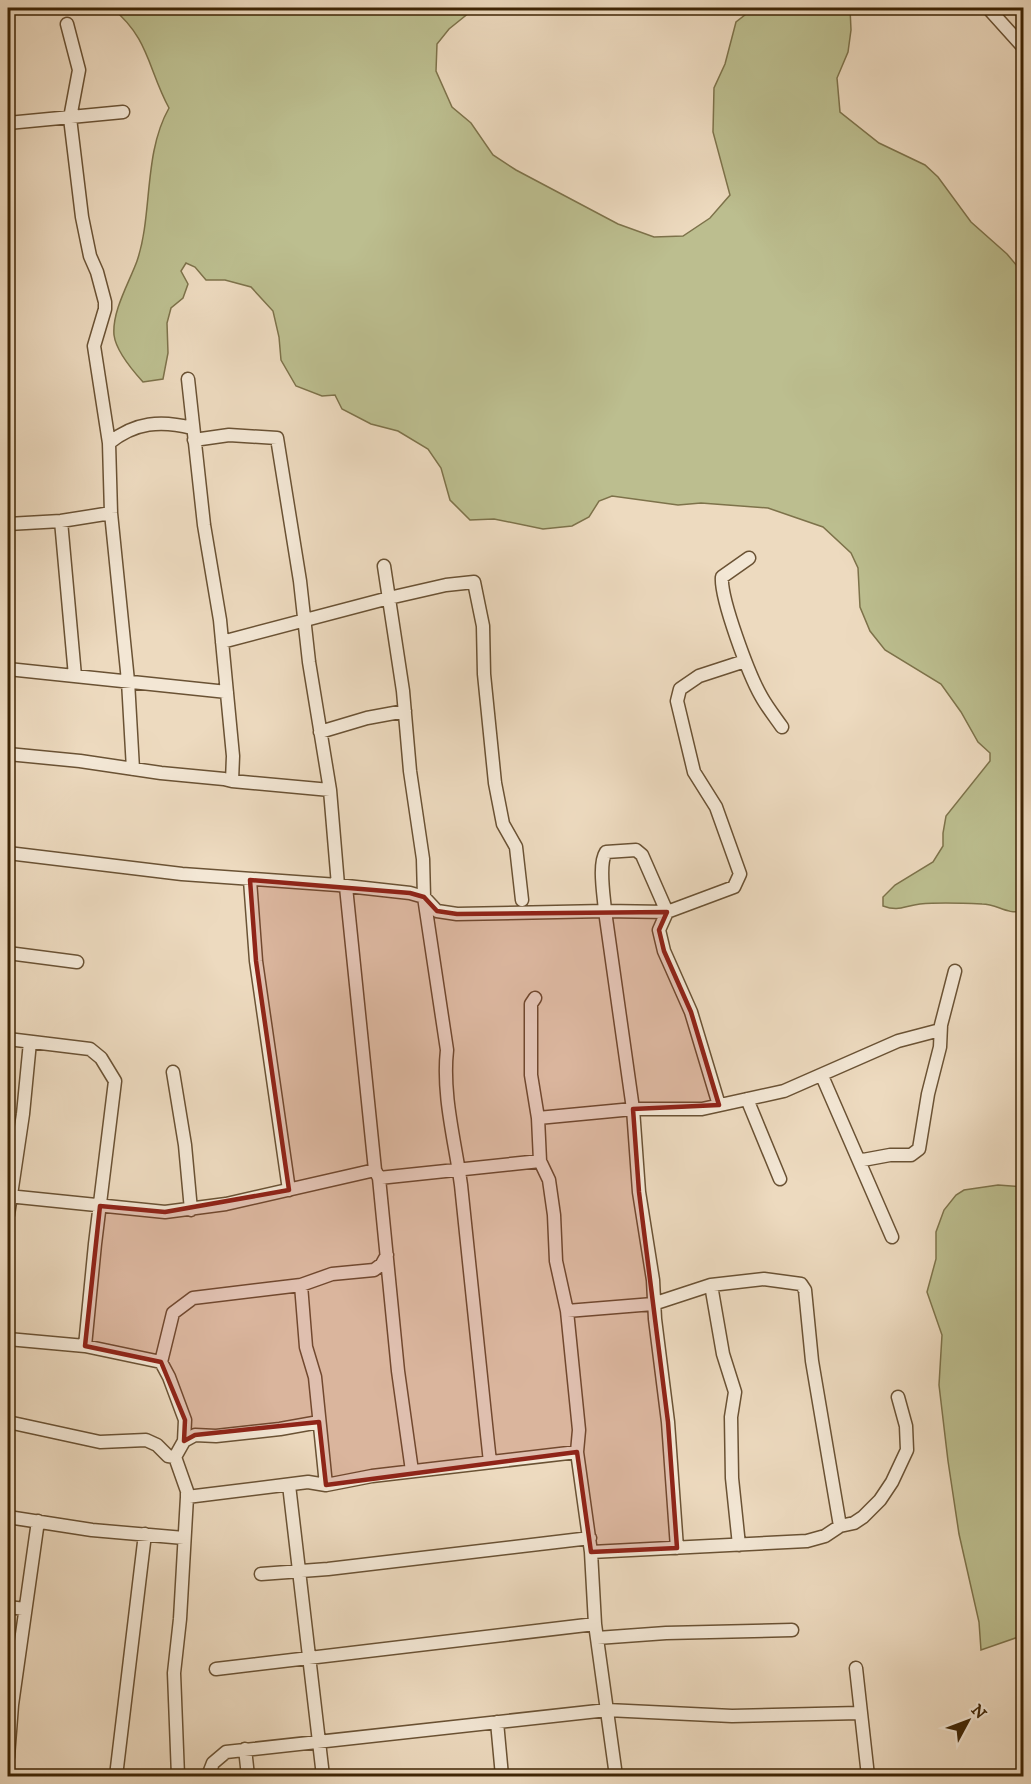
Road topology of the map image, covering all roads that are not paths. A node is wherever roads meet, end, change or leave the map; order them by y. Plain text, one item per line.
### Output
1 (988, 8) edge
2 (67, 24) dead end
3 (1023, 48) edge
4 (123, 112) dead end
5 (70, 118) junction
6 (8, 123) edge
7 (188, 379) dead end
8 (193, 434) junction
9 (109, 443) junction
10 (111, 513) junction
11 (61, 521) junction
12 (8, 524) edge
13 (749, 558) dead end
14 (384, 566) dead end
15 (389, 598) junction
16 (305, 621) junction
17 (222, 642) junction
18 (745, 661) junction
19 (8, 669) edge
20 (75, 676) junction
21 (128, 681) junction
22 (227, 692) junction
23 (405, 711) junction
24 (782, 727) dead end
25 (320, 732) junction
26 (8, 754) edge
27 (133, 769) junction
28 (232, 781) junction
29 (330, 790) junction
30 (8, 853) edge
31 (250, 880) junction
32 (342, 886) junction
33 (424, 897) junction
34 (522, 900) dead end
35 (605, 910) junction
36 (667, 912) junction
37 (8, 953) edge
38 (77, 962) dead end
39 (955, 971) dead end
40 (536, 998) dead end
41 (940, 1030) junction
42 (8, 1039) edge
43 (30, 1042) junction
44 (173, 1072) dead end
45 (822, 1076) junction
46 (747, 1099) junction
47 (719, 1105) junction
48 (633, 1109) junction
49 (538, 1118) junction
50 (858, 1159) junction
51 (540, 1161) junction
52 (458, 1170) junction
53 (377, 1174) junction
54 (780, 1179) dead end
55 (289, 1190) junction
56 (9, 1196) edge
57 (100, 1206) junction
58 (191, 1210) junction
59 (8, 1215) edge
60 (892, 1237) dead end
61 (387, 1255) junction
62 (301, 1285) junction
63 (711, 1285) junction
64 (653, 1304) junction
65 (567, 1311) junction
66 (8, 1339) edge
67 (86, 1346) junction
68 (161, 1362) junction
69 (898, 1397) dead end
70 (8, 1422) edge
71 (319, 1422) junction
72 (184, 1441) junction
73 (577, 1452) junction
74 (175, 1457) junction
75 (490, 1462) junction
76 (412, 1471) junction
77 (289, 1485) junction
78 (326, 1485) junction
79 (187, 1497) junction
80 (8, 1517) edge
81 (38, 1521) junction
82 (840, 1526) junction
83 (145, 1534) junction
84 (184, 1538) junction
85 (590, 1538) junction
86 (739, 1545) junction
87 (677, 1548) junction
88 (591, 1552) junction
89 (301, 1572) junction
90 (261, 1574) dead end
91 (8, 1607) edge
92 (25, 1610) junction
93 (595, 1624) junction
94 (792, 1630) dead end
95 (597, 1638) junction
96 (311, 1656) junction
97 (12, 1666) edge
98 (856, 1668) dead end
99 (216, 1669) dead end
100 (10, 1705) edge
101 (607, 1710) junction
102 (860, 1713) junction
103 (497, 1722) junction
104 (319, 1741) junction
105 (245, 1749) junction
106 (8, 1757) edge
107 (116, 1776) edge
108 (178, 1776) edge
109 (208, 1776) edge
110 (248, 1776) edge
111 (323, 1776) edge
112 (502, 1776) edge
113 (616, 1776) edge
114 (868, 1776) edge

1 - 3 street
2 - 5 street
4 - 5 street
5 - 6 street
5 - 9 street
7 - 8 street
8 - 9 street
8 - 16 street
8 - 17 street
9 - 10 street
10 - 11 street
10 - 21 street
11 - 12 street
11 - 20 street
13 - 18 street
14 - 15 street
15 - 16 street
15 - 23 street
15 - 34 street
16 - 17 street
16 - 25 street
17 - 22 street
18 - 24 street
18 - 36 street
19 - 20 street
20 - 21 street
21 - 22 street
21 - 27 street
22 - 28 street
23 - 25 street
23 - 33 street
25 - 29 street
26 - 27 street
27 - 28 street
28 - 29 street
29 - 32 street
30 - 31 street
31 - 32 street
31 - 55 street
32 - 33 street
32 - 53 street
33 - 35 street
33 - 52 street
35 - 36 street
35 - 36 street
35 - 48 street
36 - 47 street
37 - 38 street
39 - 41 street
40 - 49 street
41 - 45 street
41 - 50 street
42 - 43 street
43 - 56 street
43 - 57 street
44 - 58 street
45 - 46 street
45 - 50 street
46 - 47 street
46 - 54 street
47 - 48 street
48 - 49 street
48 - 64 street
49 - 51 street
50 - 60 street
51 - 52 street
51 - 65 street
52 - 53 street
52 - 75 street
53 - 55 street
53 - 61 street
55 - 58 street
56 - 57 street
56 - 59 street
57 - 58 street
57 - 67 street
61 - 62 street
61 - 76 street
62 - 68 street
62 - 71 street
63 - 64 street
63 - 82 street
63 - 86 street
64 - 65 street
64 - 87 street
65 - 73 street
66 - 67 street
67 - 68 street
68 - 72 street
69 - 82 street
70 - 74 street
71 - 72 street
71 - 78 street
72 - 74 street
73 - 75 street
73 - 85 street
74 - 79 street
75 - 76 street
76 - 78 street
77 - 78 street
77 - 79 street
77 - 89 street
79 - 84 street
80 - 81 street
81 - 83 street
81 - 92 street
82 - 86 street
83 - 84 street
83 - 107 street
84 - 108 street
85 - 88 street
85 - 89 street
86 - 87 street
87 - 88 street
88 - 93 street
89 - 90 street
89 - 96 street
91 - 92 street
92 - 97 street
93 - 95 street
93 - 96 street
94 - 95 street
95 - 101 street
96 - 99 street
96 - 104 street
97 - 100 street
98 - 102 street
100 - 106 street
101 - 102 street
101 - 103 street
101 - 113 street
102 - 114 street
103 - 104 street
103 - 112 street
104 - 105 street
104 - 111 street
105 - 109 street
105 - 110 street

